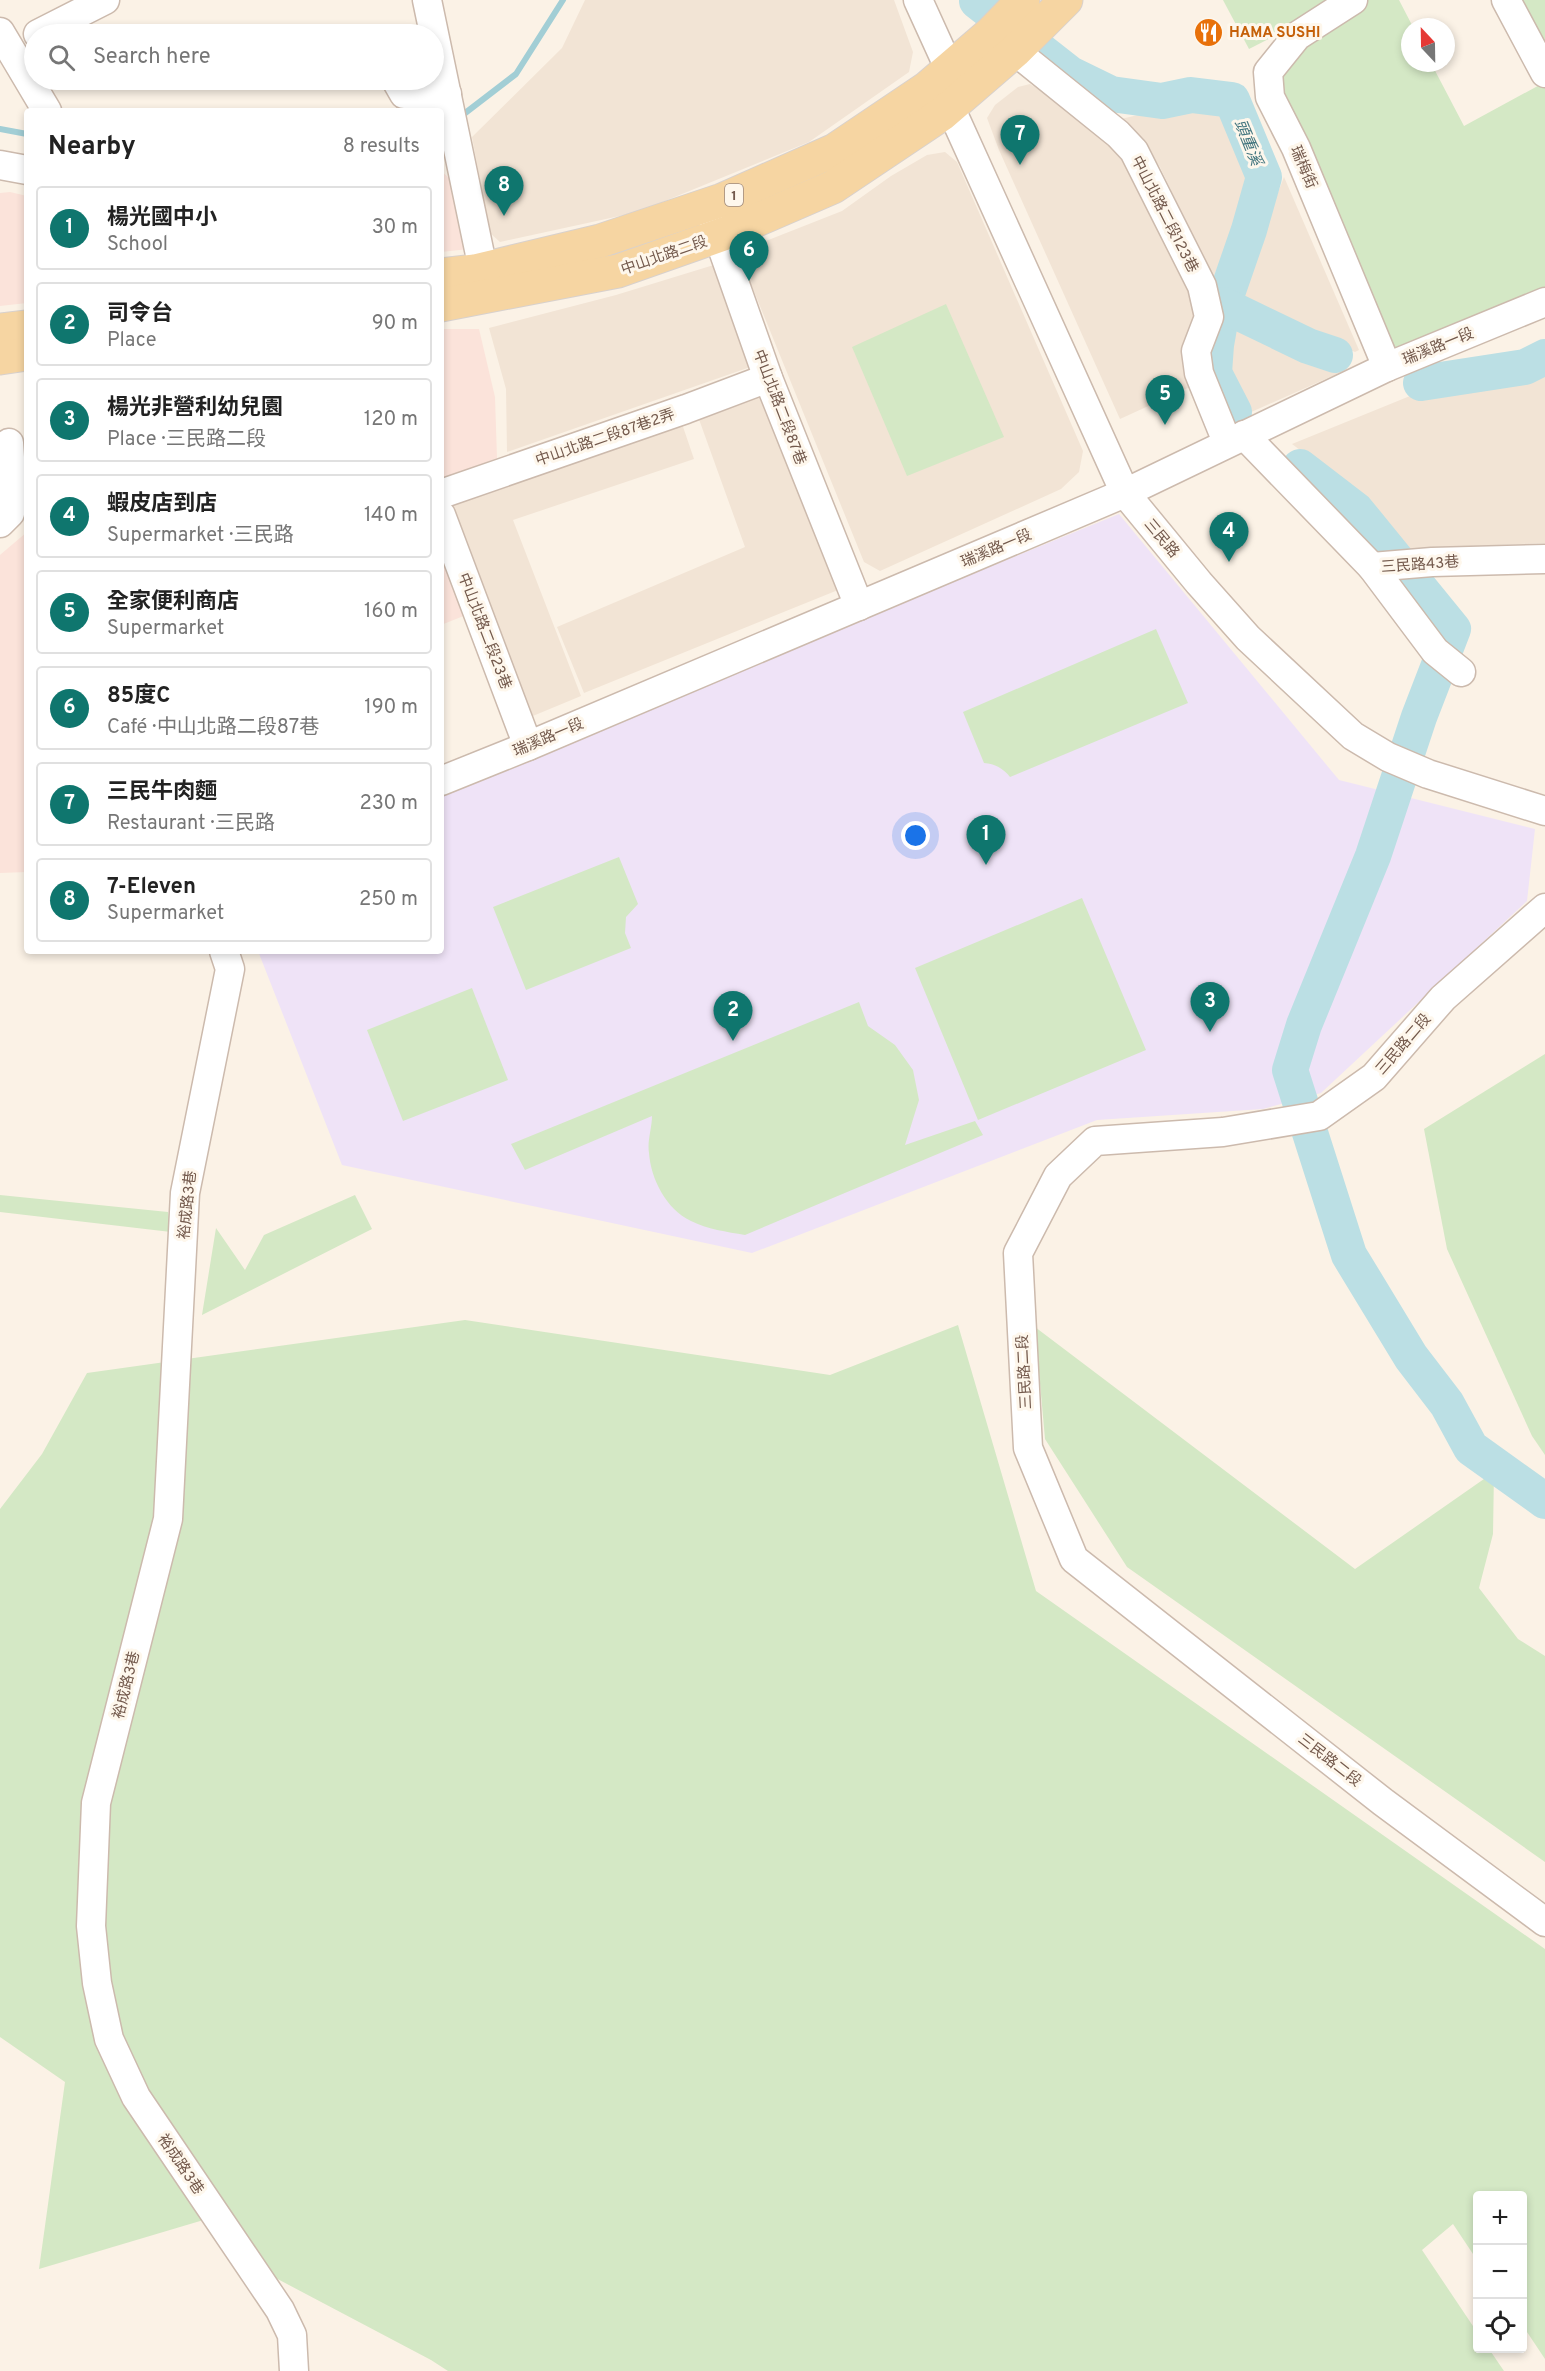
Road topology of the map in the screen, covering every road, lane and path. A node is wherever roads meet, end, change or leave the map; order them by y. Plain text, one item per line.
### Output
1 (105, 0) edge
2 (427, 0) edge
3 (918, 0) edge
4 (1066, 0) edge
5 (1353, 0) edge
6 (1506, 0) edge
7 (1028, 10) edge
8 (52, 24) edge
9 (432, 24) edge
10 (1003, 42) junction
11 (1543, 66) edge
12 (950, 68) junction
13 (444, 79) edge
14 (40, 90) edge
15 (386, 90) edge
16 (398, 90) edge
17 (413, 90) edge
18 (448, 98) junction
19 (950, 107) junction
20 (46, 108) edge
21 (448, 147) edge
22 (0, 165) edge
23 (24, 169) edge
24 (707, 205) junction
25 (719, 236) junction
26 (483, 269) junction
27 (444, 276) edge
28 (1545, 302) edge
29 (444, 304) edge
30 (24, 327) edge
31 (0, 330) edge
32 (24, 354) edge
33 (0, 358) edge
34 (1387, 367) junction
35 (768, 378) junction
36 (4, 432) edge
37 (1235, 438) junction
38 (24, 461) edge
39 (444, 493) edge
40 (1125, 493) junction
41 (0, 523) edge
42 (444, 523) edge
43 (1545, 559) edge
44 (1372, 567) junction
45 (859, 606) junction
46 (1461, 672) dead end
47 (528, 746) junction
48 (444, 780) edge
49 (1545, 812) edge
50 (1545, 908) edge
51 (225, 954) edge
52 (1545, 1922) edge
53 (294, 2371) edge

1 - 8 street
2 - 9 street
3 - 12 street
4 - 7 main road, 1
5 - 34 street, 瑞梅街
6 - 11 street
7 - 10 main road, 1
10 - 12 main road, 1
10 - 19 main road, 中山北路二段 / 1
10 - 37 street, 中山北路二段123巷
12 - 19 street
12 - 24 main road, 1
13 - 18 street
14 - 20 street
15 - 16 street
17 - 18 street
18 - 21 street
19 - 25 main road, 中山北路二段 / 1
19 - 40 street, 三民路
21 - 26 street
22 - 23 street
24 - 25 street, 中山北路二段87巷
24 - 26 main road, 1
25 - 29 main road, 中山北路二段 / 1
25 - 35 street, 中山北路二段87巷
26 - 27 main road, 1
28 - 34 street, 瑞溪路一段
30 - 31 main road
32 - 33 main road
34 - 37 street, 瑞溪路一段
35 - 39 street, 中山北路二段87巷2弄
35 - 45 street, 中山北路二段87巷
36 - 38 street
36 - 41 street
37 - 40 street, 瑞溪路一段
37 - 44 street, 三民路43巷
40 - 45 street, 瑞溪路一段
40 - 49 street, 三民路
42 - 47 street, 中山北路二段23巷
43 - 44 street, 三民路43巷
44 - 46 street
45 - 47 street, 瑞溪路一段
47 - 48 street, 瑞溪路一段
50 - 52 street, 三民路二段
51 - 53 street, 裕成路3巷

